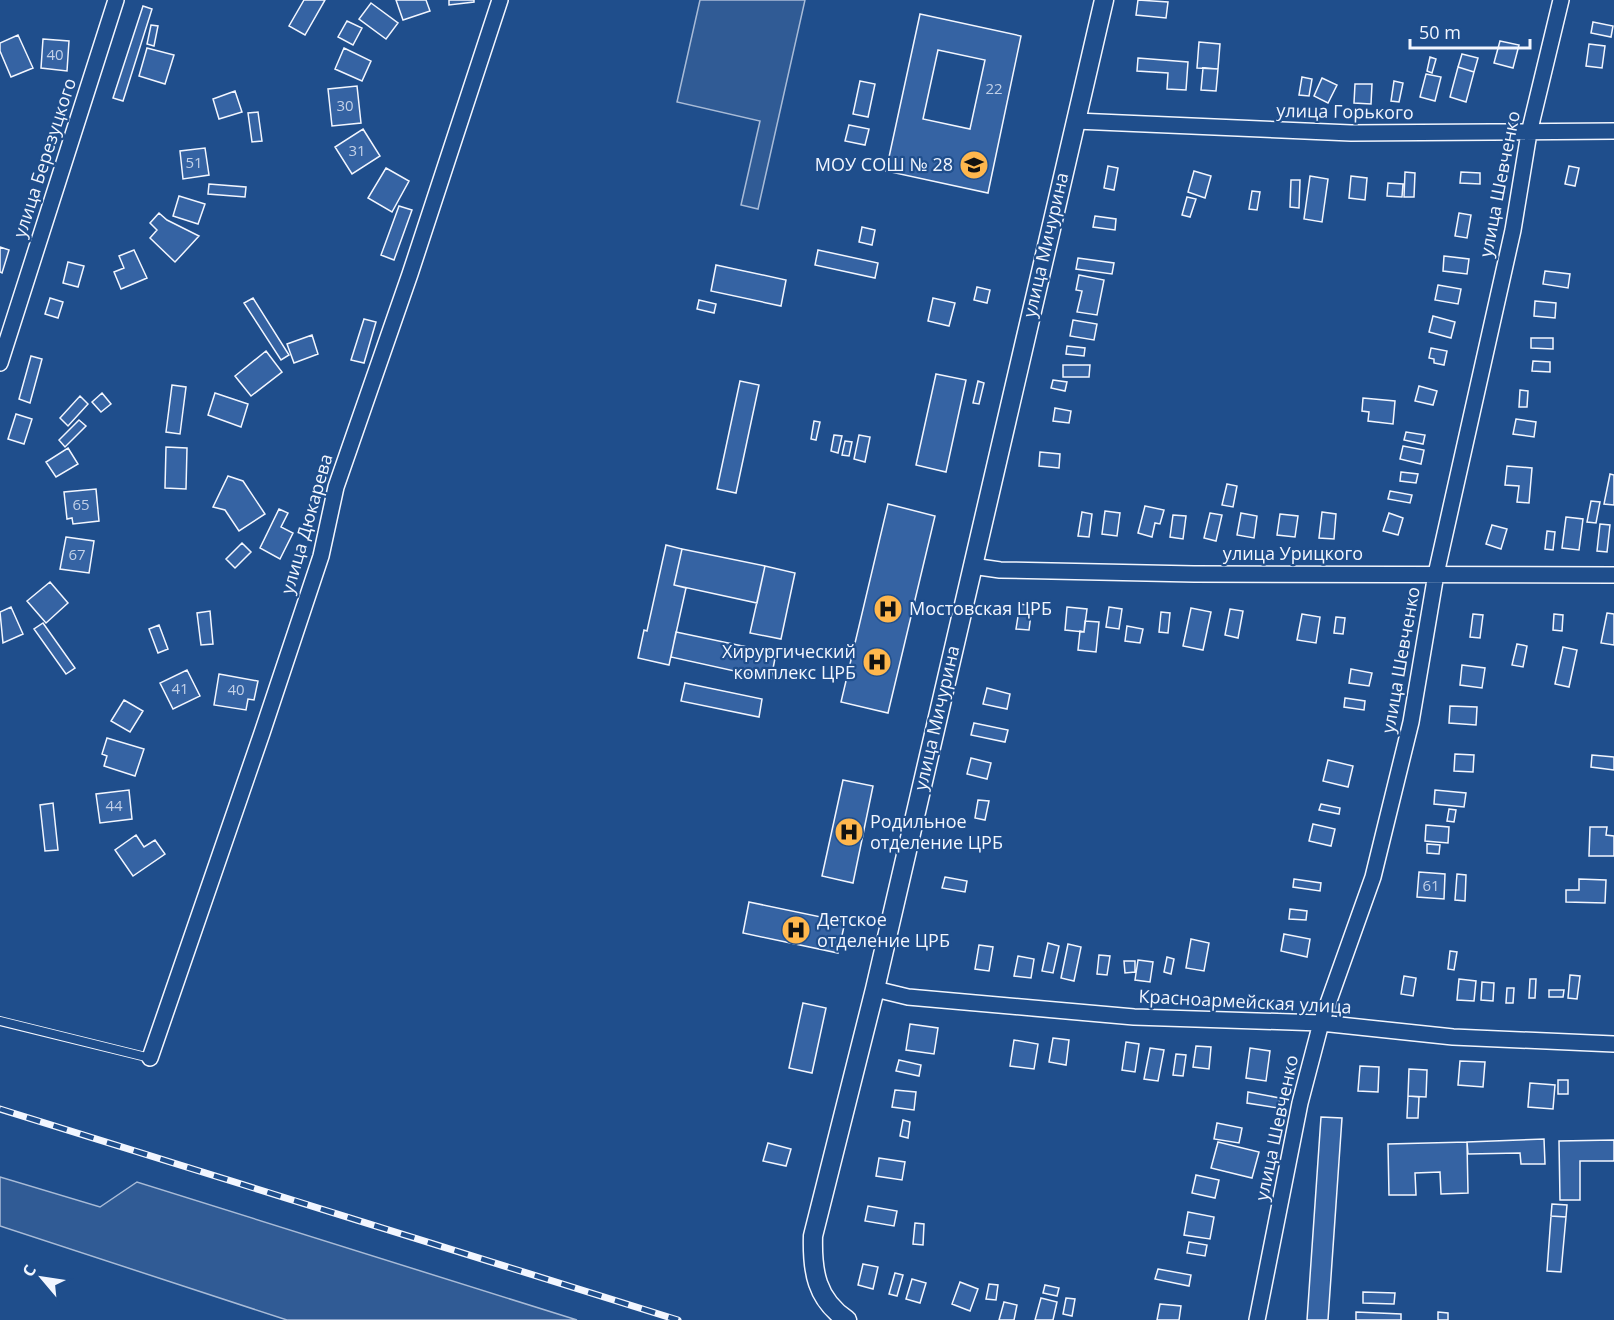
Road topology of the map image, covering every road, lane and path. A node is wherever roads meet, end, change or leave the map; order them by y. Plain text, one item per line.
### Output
1 (116, 0) edge
2 (500, 0) edge
3 (1104, 0) edge
4 (1561, 0) edge
5 (1076, 121) junction
6 (1614, 131) edge
7 (1529, 133) junction
8 (0, 363) edge
9 (972, 566) junction
10 (1436, 574) junction
11 (1614, 574) edge
12 (875, 989) junction
13 (0, 1021) edge
14 (1321, 1023) junction
15 (1614, 1044) edge
16 (150, 1058) joint
17 (847, 1320) edge
18 (1257, 1320) edge

1 - 8 street, улица Березуцкого
2 - 16 street, улица Дюкарева
3 - 5 street, улица Мичурина
4 - 7 street, улица Шевченко
5 - 7 street, улица Горького
5 - 9 street, улица Мичурина
6 - 7 street, улица Горького
7 - 10 street, улица Шевченко
9 - 10 street, улица Урицкого
9 - 12 street, улица Мичурина
10 - 11 street, улица Урицкого
10 - 14 street, улица Шевченко
12 - 14 street, Красноармейская улица
12 - 17 street, улица Мичурина
13 - 16 lane
14 - 15 street, Красноармейская улица
14 - 18 street, улица Шевченко

